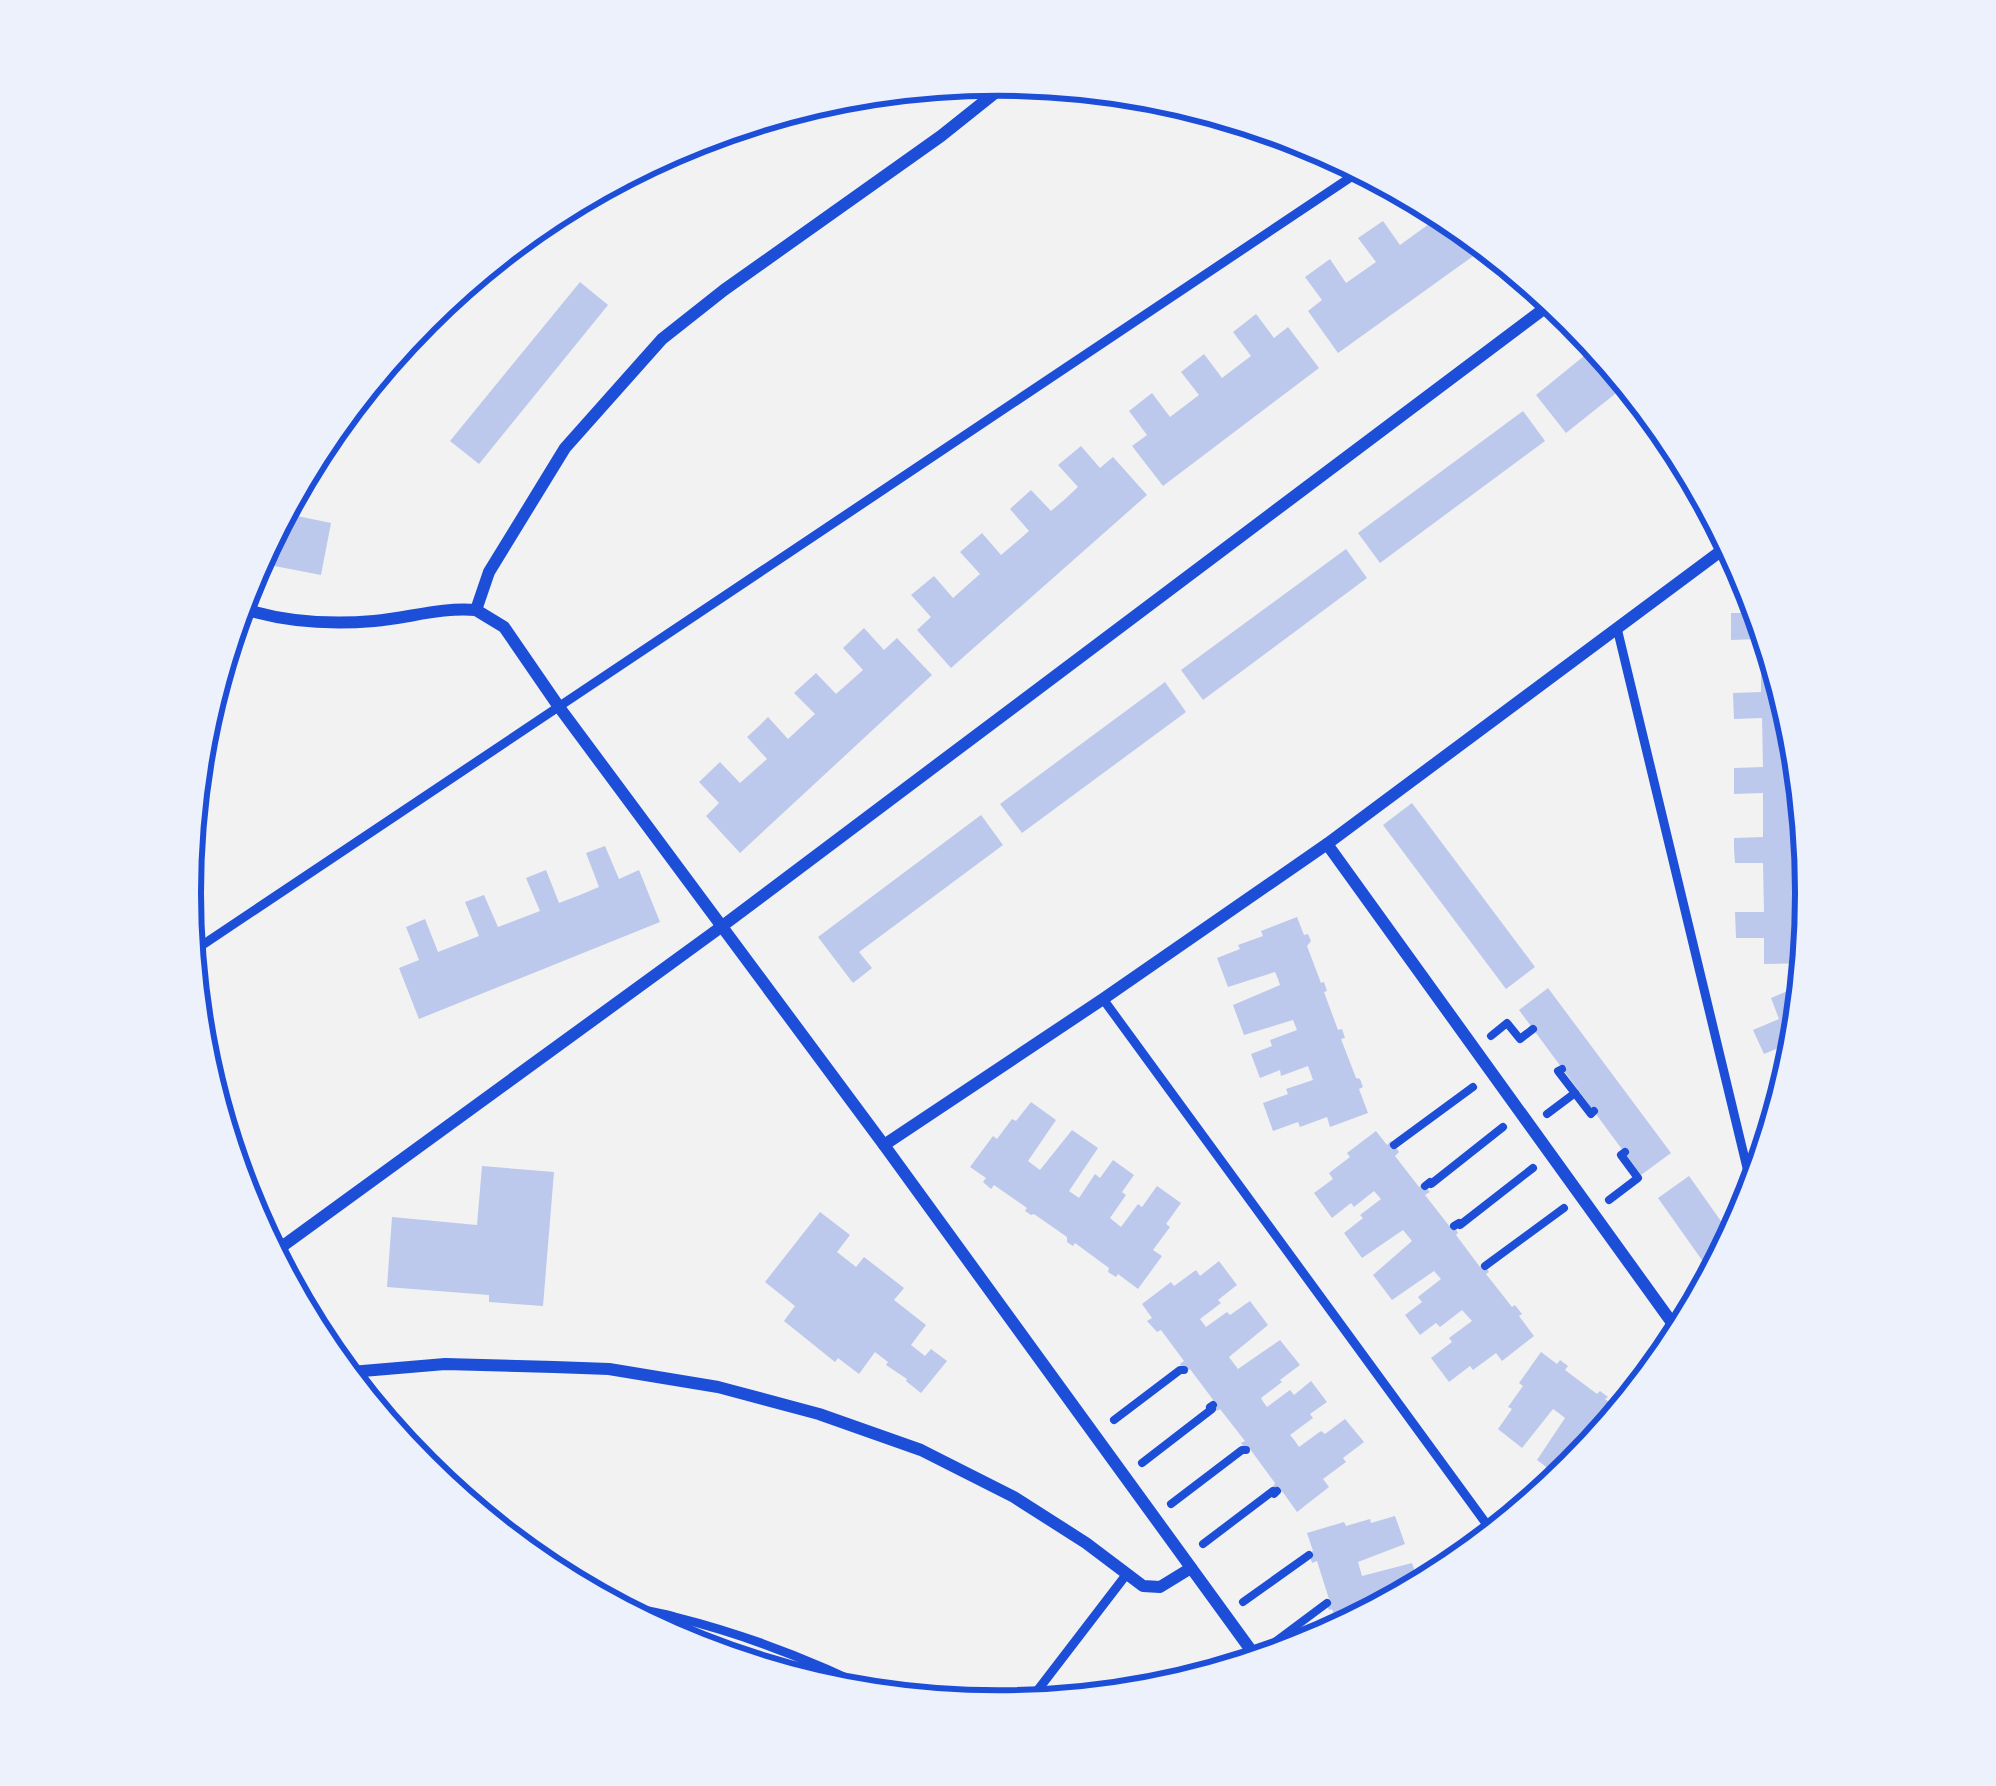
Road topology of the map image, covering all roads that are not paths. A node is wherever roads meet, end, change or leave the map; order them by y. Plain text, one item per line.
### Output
1 (990, 96) edge
2 (1349, 177) edge
3 (1542, 311) edge
4 (1719, 553) edge
5 (476, 610) junction
6 (253, 611) edge
7 (1617, 628) junction
8 (559, 707) junction
9 (1327, 844) junction
10 (721, 927) junction
11 (203, 945) edge
12 (1103, 999) junction
13 (884, 1145) junction
14 (1747, 1166) edge
15 (283, 1246) edge
16 (1670, 1321) edge
17 (361, 1371) edge
18 (1485, 1523) edge
19 (1187, 1563) junction
20 (1126, 1575) junction
21 (658, 1614) edge
22 (1250, 1649) edge
23 (840, 1674) edge
24 (1039, 1688) edge

1 - 5 street
2 - 8 lane
3 - 10 street
4 - 7 street
5 - 6 street
5 - 8 street
7 - 9 street
7 - 14 lane
8 - 10 street
8 - 11 lane
9 - 12 street
9 - 16 street
10 - 13 street
10 - 15 street
12 - 13 street
12 - 18 lane
13 - 19 street
17 - 20 street
19 - 20 street
19 - 22 street
20 - 24 lane
21 - 23 lane

